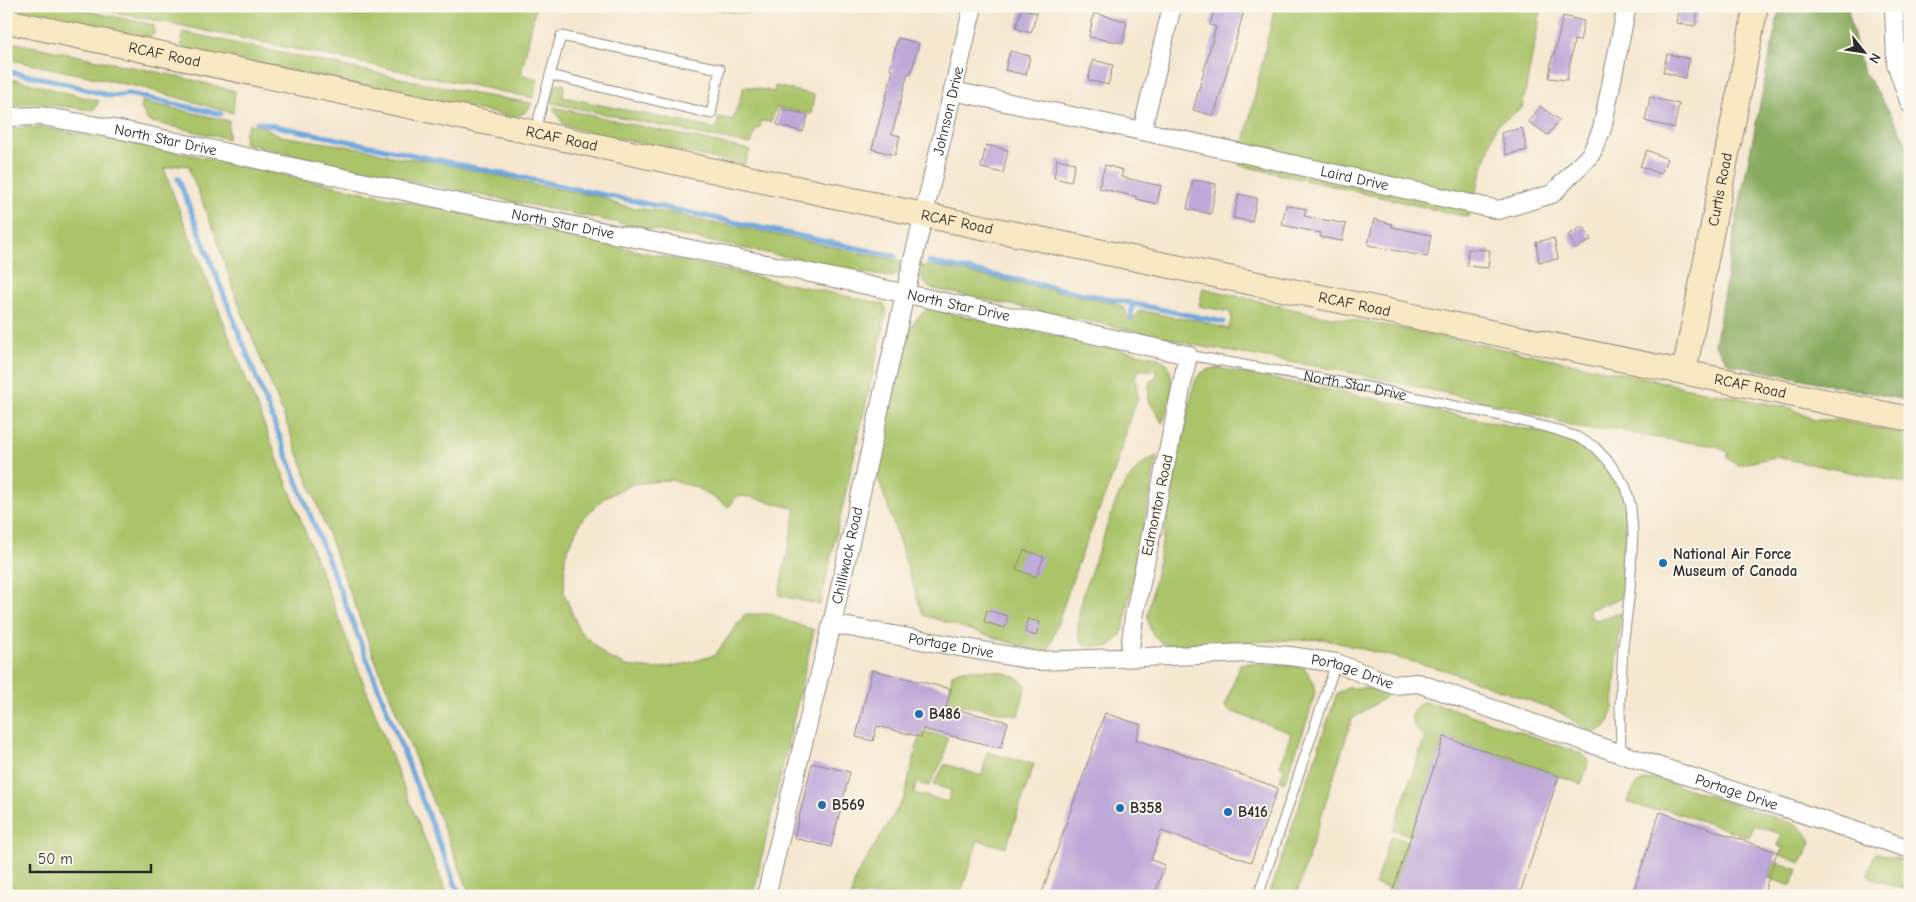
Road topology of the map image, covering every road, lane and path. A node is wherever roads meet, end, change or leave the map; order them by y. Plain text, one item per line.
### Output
1 (973, 6) edge
2 (1172, 6) edge
3 (1627, 6) edge
4 (1756, 6) edge
5 (1894, 6) edge
6 (6, 21) edge
7 (550, 75) junction
8 (953, 91) junction
9 (1910, 104) edge
10 (6, 117) edge
11 (1142, 130) junction
12 (535, 132) junction
13 (924, 215) junction
14 (905, 294) junction
15 (1188, 355) junction
16 (1684, 372) junction
17 (1910, 419) edge
18 (832, 624) junction
19 (1129, 657) junction
20 (1336, 664) junction
21 (1622, 754) junction
22 (1910, 849) edge
23 (766, 896) edge
24 (1258, 896) edge

1 - 8 street, Johnson Drive
2 - 11 street
3 - 11 street, Laird Drive
4 - 16 main road, Curtis Road
5 - 9 street
6 - 12 main road, RCAF Road
7 - 7 lane
7 - 12 lane
8 - 11 street, Laird Drive
8 - 13 street, Johnson Drive
10 - 14 street, North Star Drive
12 - 13 main road, RCAF Road
13 - 14 street, Chilliwack Road
13 - 16 main road, RCAF Road
14 - 15 street, North Star Drive
14 - 18 street, Chilliwack Road
15 - 19 street, Edmonton Road
15 - 21 lane, North Star Drive
16 - 17 main road, RCAF Road
18 - 19 street, Portage Drive
18 - 23 street, Chilliwack Road
19 - 20 street, Portage Drive
20 - 21 street, Portage Drive
20 - 24 lane
21 - 22 street, Portage Drive

